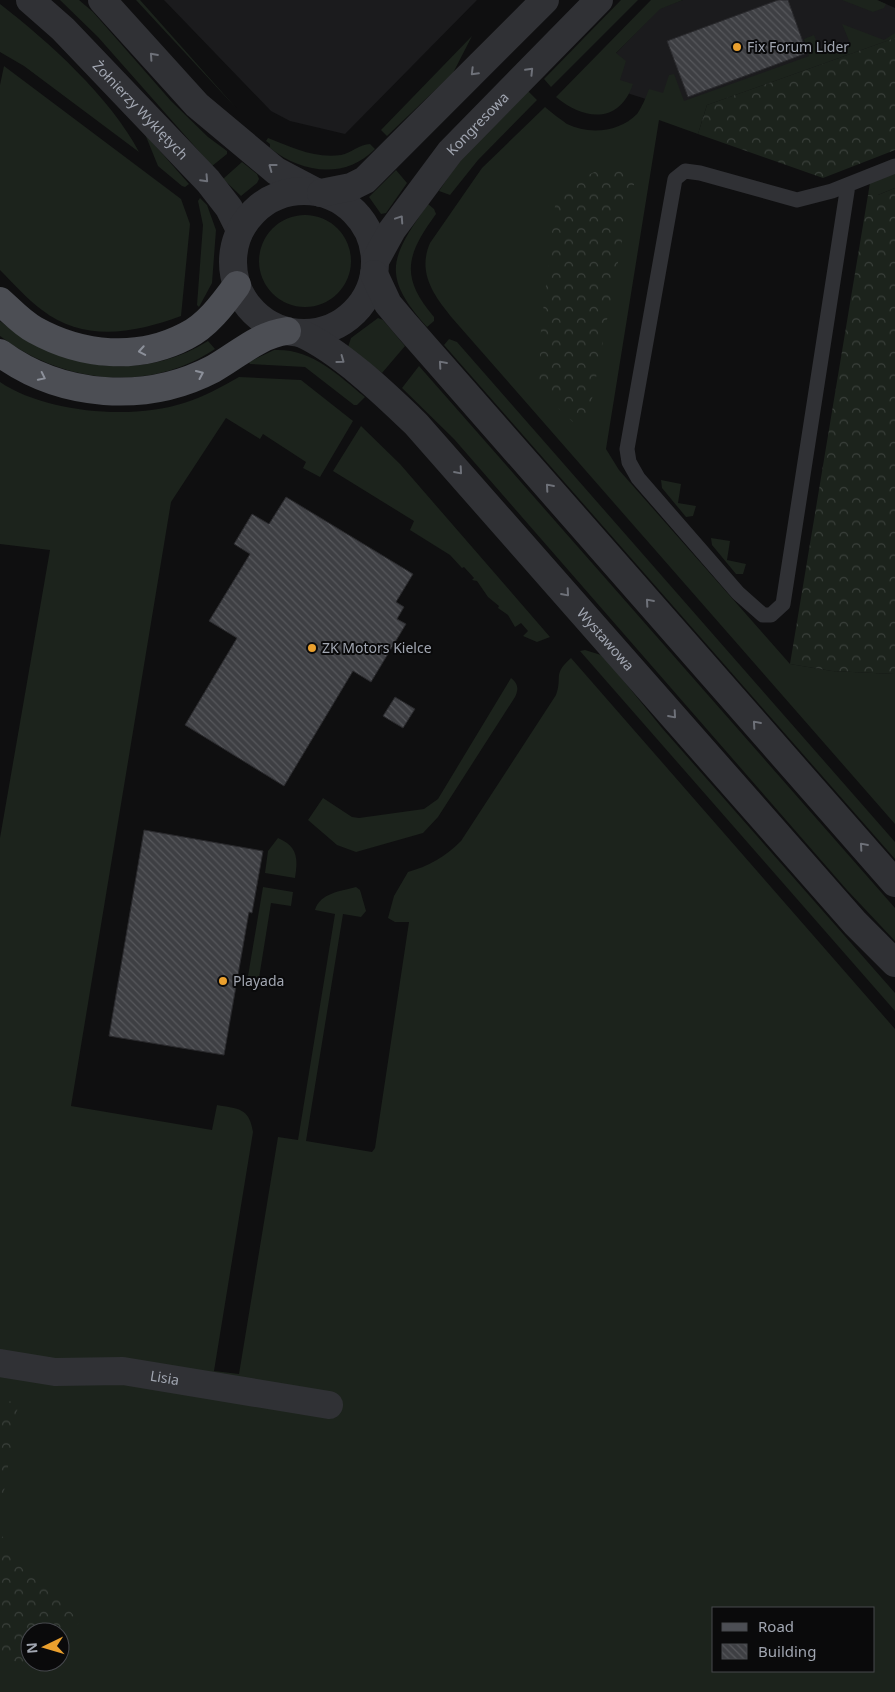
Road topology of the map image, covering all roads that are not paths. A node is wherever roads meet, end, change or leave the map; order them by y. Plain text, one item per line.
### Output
1 (30, 0) edge
2 (102, 0) edge
3 (545, 0) edge
4 (599, 0) edge
5 (895, 166) edge
6 (848, 185) junction
7 (318, 192) junction
8 (240, 230) junction
9 (375, 267) junction
10 (237, 285) junction
11 (0, 301) edge
12 (294, 332) junction
13 (0, 353) edge
14 (895, 883) edge
15 (895, 963) edge
16 (0, 1363) edge
17 (329, 1405) dead end

1 -> 8 street, Żołnierzy Wyklętych
7 -> 2 street
3 -> 7 street
9 -> 4 street, Kongresowa
5 - 6 lane
6 - 6 lane
7 - 8 street
7 - 9 street
8 - 10 street
9 - 12 street
14 -> 9 street
10 -> 11 main road
10 - 12 street
13 -> 12 main road
12 -> 15 street, Wystawowa
16 - 17 street, Lisia

